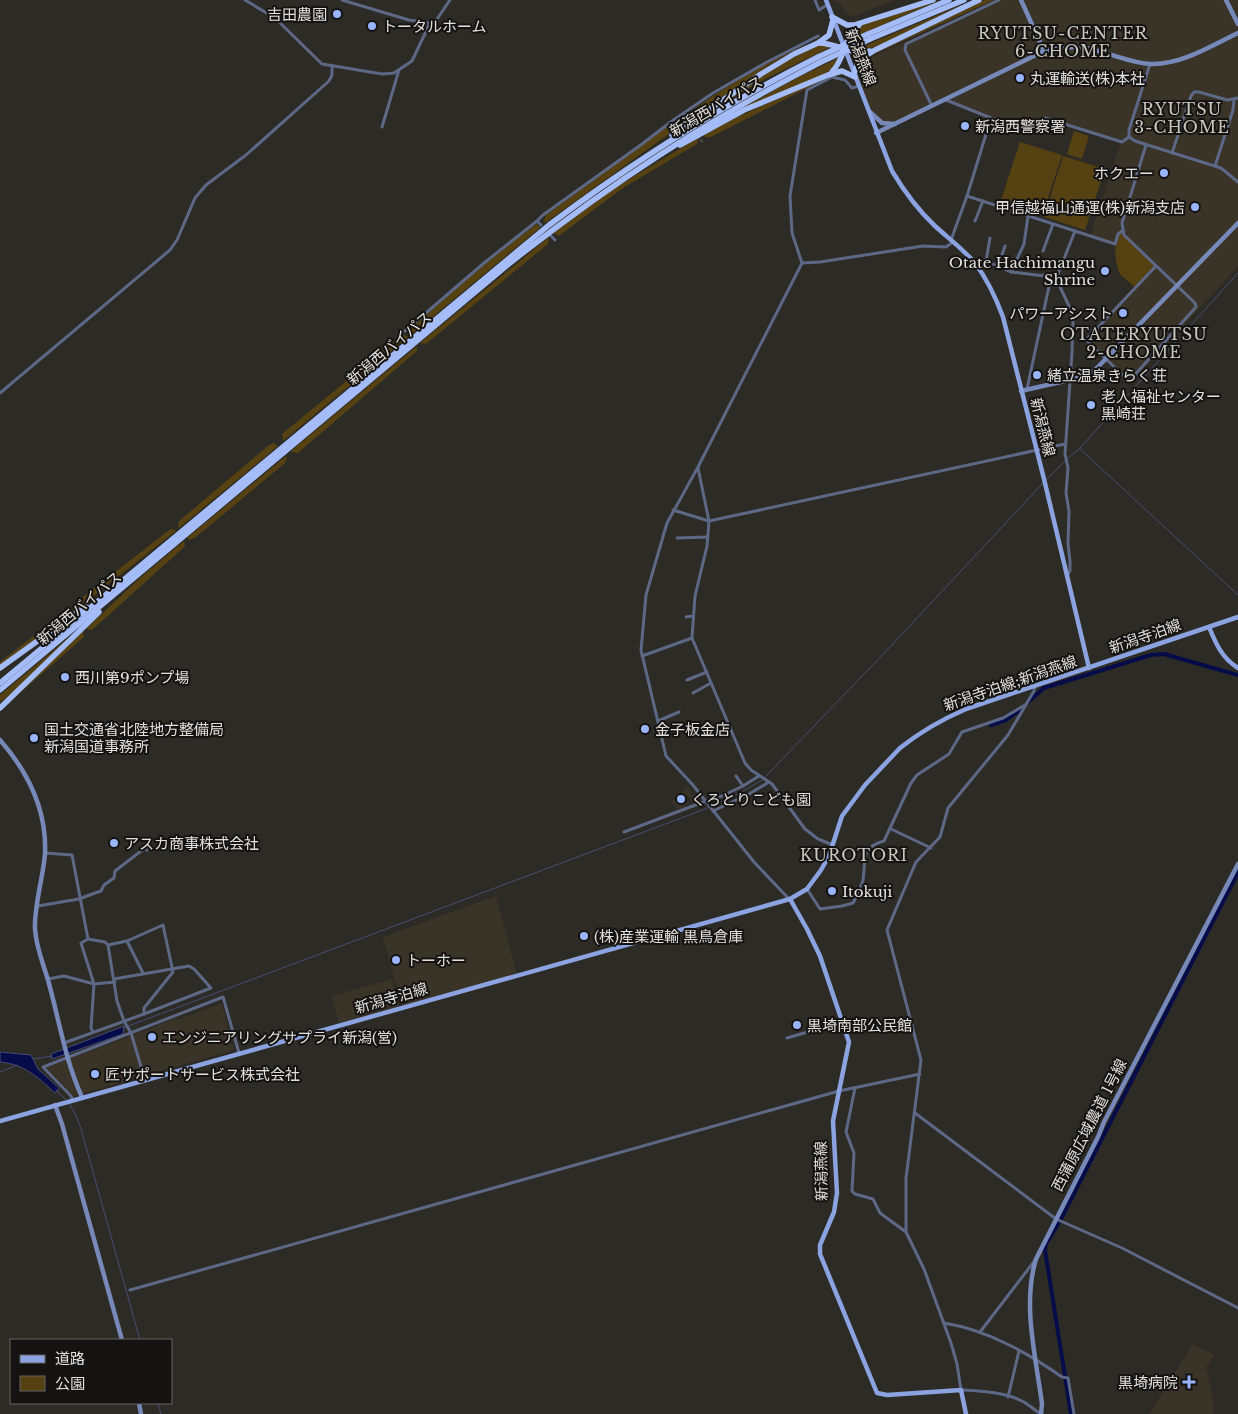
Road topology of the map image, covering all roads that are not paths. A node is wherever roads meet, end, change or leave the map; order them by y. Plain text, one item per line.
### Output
1 (245, 0) edge
2 (343, 0) edge
3 (450, 0) edge
4 (815, 0) edge
5 (933, 0) edge
6 (949, 0) edge
7 (964, 0) edge
8 (979, 0) edge
9 (999, 0) edge
10 (1021, 0) edge
11 (1226, 0) edge
12 (826, 2) edge
13 (833, 18) junction
14 (430, 23) junction
15 (862, 23) junction
16 (1238, 24) edge
17 (1238, 33) edge
18 (818, 36) dead end
19 (869, 36) junction
20 (818, 43) junction
21 (844, 49) junction
22 (875, 50) junction
23 (1044, 51) junction
24 (1150, 64) junction
25 (332, 66) junction
26 (399, 70) junction
27 (828, 75) junction
28 (854, 76) junction
29 (859, 86) junction
30 (1238, 98) edge
31 (946, 100) junction
32 (1234, 100) junction
33 (932, 106) junction
34 (869, 112) junction
35 (684, 113) junction
36 (688, 118) dead end
37 (991, 118) junction
38 (896, 124) junction
39 (382, 127) dead end
40 (876, 133) junction
41 (1129, 137) junction
42 (1146, 145) junction
43 (1172, 153) junction
44 (649, 157) junction
45 (1215, 166) junction
46 (1238, 182) edge
47 (967, 196) junction
48 (982, 201) junction
49 (1028, 216) junction
50 (537, 221) junction
51 (975, 221) dead end
52 (1238, 223) edge
53 (1053, 224) junction
54 (541, 226) dead end
55 (1074, 231) junction
56 (1122, 231) junction
57 (550, 236) dead end
58 (990, 238) dead end
59 (556, 240) dead end
60 (952, 240) junction
61 (1005, 246) dead end
62 (1043, 251) dead end
63 (986, 261) junction
64 (802, 263) junction
65 (975, 263) junction
66 (1156, 266) junction
67 (998, 267) junction
68 (1011, 272) junction
69 (1058, 274) junction
70 (1041, 275) junction
71 (1053, 280) junction
72 (1177, 286) junction
73 (1073, 328) junction
74 (405, 331) dead end
75 (1095, 331) junction
76 (1107, 360) junction
77 (1069, 381) junction
78 (1027, 389) junction
79 (1021, 391) junction
80 (0, 393) edge
81 (1065, 444) junction
82 (1036, 450) junction
83 (698, 467) junction
84 (673, 510) junction
85 (709, 521) junction
86 (708, 537) junction
87 (677, 538) dead end
88 (1067, 576) junction
89 (127, 580) junction
90 (693, 616) junction
91 (686, 617) dead end
92 (1238, 617) edge
93 (1209, 627) junction
94 (692, 638) junction
95 (642, 656) junction
96 (0, 668) edge
97 (1089, 668) junction
98 (1238, 668) edge
99 (707, 672) junction
100 (687, 680) dead end
101 (0, 682) edge
102 (711, 683) junction
103 (1035, 686) junction
104 (0, 690) edge
105 (694, 693) dead end
106 (1025, 704) junction
107 (0, 706) edge
108 (679, 712) dead end
109 (658, 721) junction
110 (0, 740) edge
111 (736, 776) dead end
112 (760, 777) junction
113 (768, 781) junction
114 (743, 786) junction
115 (707, 802) junction
116 (713, 810) junction
117 (891, 829) junction
118 (624, 832) dead end
119 (833, 845) junction
120 (931, 848) junction
121 (147, 850) dead end
122 (45, 853) junction
123 (1238, 864) edge
124 (807, 889) junction
125 (80, 899) junction
126 (790, 899) junction
127 (38, 906) junction
128 (88, 939) junction
129 (127, 941) junction
130 (108, 945) junction
131 (172, 969) junction
132 (144, 973) junction
133 (48, 979) junction
134 (115, 981) junction
135 (94, 984) junction
136 (144, 1014) junction
137 (124, 1021) junction
138 (843, 1022) junction
139 (93, 1032) junction
140 (130, 1032) junction
141 (787, 1038) dead end
142 (64, 1044) junction
143 (239, 1053) junction
144 (68, 1056) junction
145 (920, 1074) junction
146 (145, 1080) junction
147 (856, 1088) junction
148 (839, 1091) junction
149 (82, 1097) junction
150 (72, 1100) junction
151 (57, 1105) junction
152 (915, 1113) junction
153 (0, 1121) edge
154 (1056, 1219) junction
155 (906, 1232) junction
156 (1036, 1259) junction
157 (130, 1290) dead end
158 (1238, 1308) edge
159 (943, 1323) junction
160 (980, 1332) junction
161 (122, 1339) edge
162 (1019, 1351) junction
163 (1037, 1361) junction
164 (961, 1390) junction
165 (1008, 1397) junction
166 (139, 1405) edge
167 (142, 1414) edge
168 (966, 1414) edge
169 (1041, 1414) edge
170 (1074, 1414) edge

1 - 25 street
2 - 14 street
3 - 14 street
4 - 12 street
5 - 15 highway
6 - 19 highway
7 - 19 highway
8 - 22 highway
9 - 33 street
10 - 23 street
11 - 16 street
12 - 13 main road, 新潟燕線
13 - 15 highway
13 - 20 highway
13 - 21 main road, 新潟燕線
14 - 26 street
15 - 21 highway
17 - 24 street
18 - 35 street
19 - 44 highway, 新潟西バイパス, bridge
20 - 21 highway
20 - 44 highway
21 - 22 highway
21 - 27 highway
21 - 28 main road, 新潟燕線
22 - 28 highway
23 - 24 street
23 - 31 street
24 - 41 street
25 - 26 street
25 - 80 street
26 - 39 street
27 - 28 highway
27 - 44 highway
28 - 29 main road, 新潟燕線
29 - 34 main road, 新潟燕線
29 - 64 street
30 - 32 street
31 - 33 street
31 - 37 street
32 - 43 street
32 - 45 street
33 - 38 street
34 - 38 street
34 - 40 main road, 新潟燕線
35 - 36 street
35 - 50 street
37 - 41 street
37 - 47 street
38 - 40 street
40 - 60 main road, 新潟燕線
41 - 42 street
42 - 43 street
42 - 56 street
43 - 45 street
44 - 89 highway, 新潟西バイパス
45 - 46 street
47 - 48 street
47 - 60 street
48 - 49 street
48 - 51 street
49 - 53 street
49 - 68 street
50 - 54 street
50 - 74 street
52 - 72 street
53 - 55 street
53 - 62 street
55 - 56 street
55 - 69 street
56 - 66 street
57 - 59 street
58 - 63 street
60 - 64 street
60 - 65 main road, 新潟燕線
61 - 67 street
63 - 65 street
63 - 67 street
64 - 83 street
65 - 79 main road, 新潟燕線
66 - 72 street
66 - 75 street
67 - 68 street
68 - 70 street
69 - 70 street
69 - 71 street
70 - 71 street
71 - 73 street
71 - 78 street
72 - 76 street
72 - 76 street
73 - 75 street
73 - 77 street
75 - 76 street
76 - 77 street
77 - 78 street
77 - 81 street
78 - 79 street
79 - 82 main road, 新潟燕線
81 - 82 street
81 - 88 street
82 - 85 street
82 - 88 main road, 新潟燕線
83 - 84 street
83 - 85 street
84 - 85 street
84 - 95 street
85 - 86 street
86 - 87 street
86 - 90 street
88 - 97 main road, 新潟燕線
89 - 96 highway
89 - 101 highway, 新潟西バイパス
89 - 104 highway, 新潟西バイパス
89 - 107 highway
90 - 91 street
90 - 94 street
92 - 93 main road, 新潟寺泊線
93 - 97 main road, 新潟寺泊線
93 - 98 main road
94 - 95 street
94 - 99 street
95 - 109 street
97 - 103 main road, 新潟寺泊線;新潟燕線
99 - 100 street
99 - 102 street
102 - 105 street
102 - 112 street
103 - 106 street
103 - 119 main road, 新潟寺泊線;新潟燕線
106 - 117 street
106 - 120 street
108 - 109 street
109 - 115 street
110 - 122 street
111 - 114 street
112 - 113 street
112 - 114 street
113 - 116 street
113 - 119 street
114 - 115 street
115 - 116 street
115 - 118 street
116 - 126 street
117 - 120 street
117 - 124 street
119 - 124 main road, 新潟寺泊線;新潟燕線
120 - 145 street
121 - 125 street
122 - 125 street
122 - 127 street
123 - 154 street, 西蒲原広域農道 1号線
124 - 126 main road, 新潟寺泊線;新潟燕線
125 - 127 street
125 - 128 street
126 - 138 main road, 新潟燕線
126 - 143 main road, 新潟寺泊線
127 - 133 street
128 - 130 street
128 - 135 street
129 - 130 street
129 - 131 street
129 - 132 street
130 - 134 street
131 - 132 street
131 - 136 street
131 - 136 street
132 - 134 street
133 - 135 street
133 - 142 street
134 - 135 street
134 - 137 street
135 - 139 street
136 - 137 street
137 - 139 street
137 - 140 street
138 - 141 street
138 - 148 main road, 新潟燕線
139 - 142 street
140 - 143 street
140 - 144 street
140 - 146 street
142 - 144 street
143 - 146 main road, 新潟寺泊線
144 - 149 street
144 - 150 street
145 - 147 street
145 - 152 street
146 - 149 main road, 新潟寺泊線
147 - 148 street
147 - 155 street
148 - 157 street
148 - 164 main road, 新潟燕線
149 - 150 main road, 新潟寺泊線
150 - 151 main road, 新潟寺泊線
151 - 153 main road, 新潟寺泊線
151 - 161 street
152 - 154 street
152 - 155 street
154 - 156 street, 西蒲原広域農道 1号線
154 - 158 street
155 - 159 street
156 - 160 street
156 - 163 street, 西蒲原広域農道 1号線
159 - 160 street
159 - 164 street
160 - 162 street
162 - 163 street
162 - 165 street
163 - 169 street, 西蒲原広域農道 1号線
163 - 170 street
164 - 165 street
164 - 168 main road
165 - 169 street
166 - 167 street

